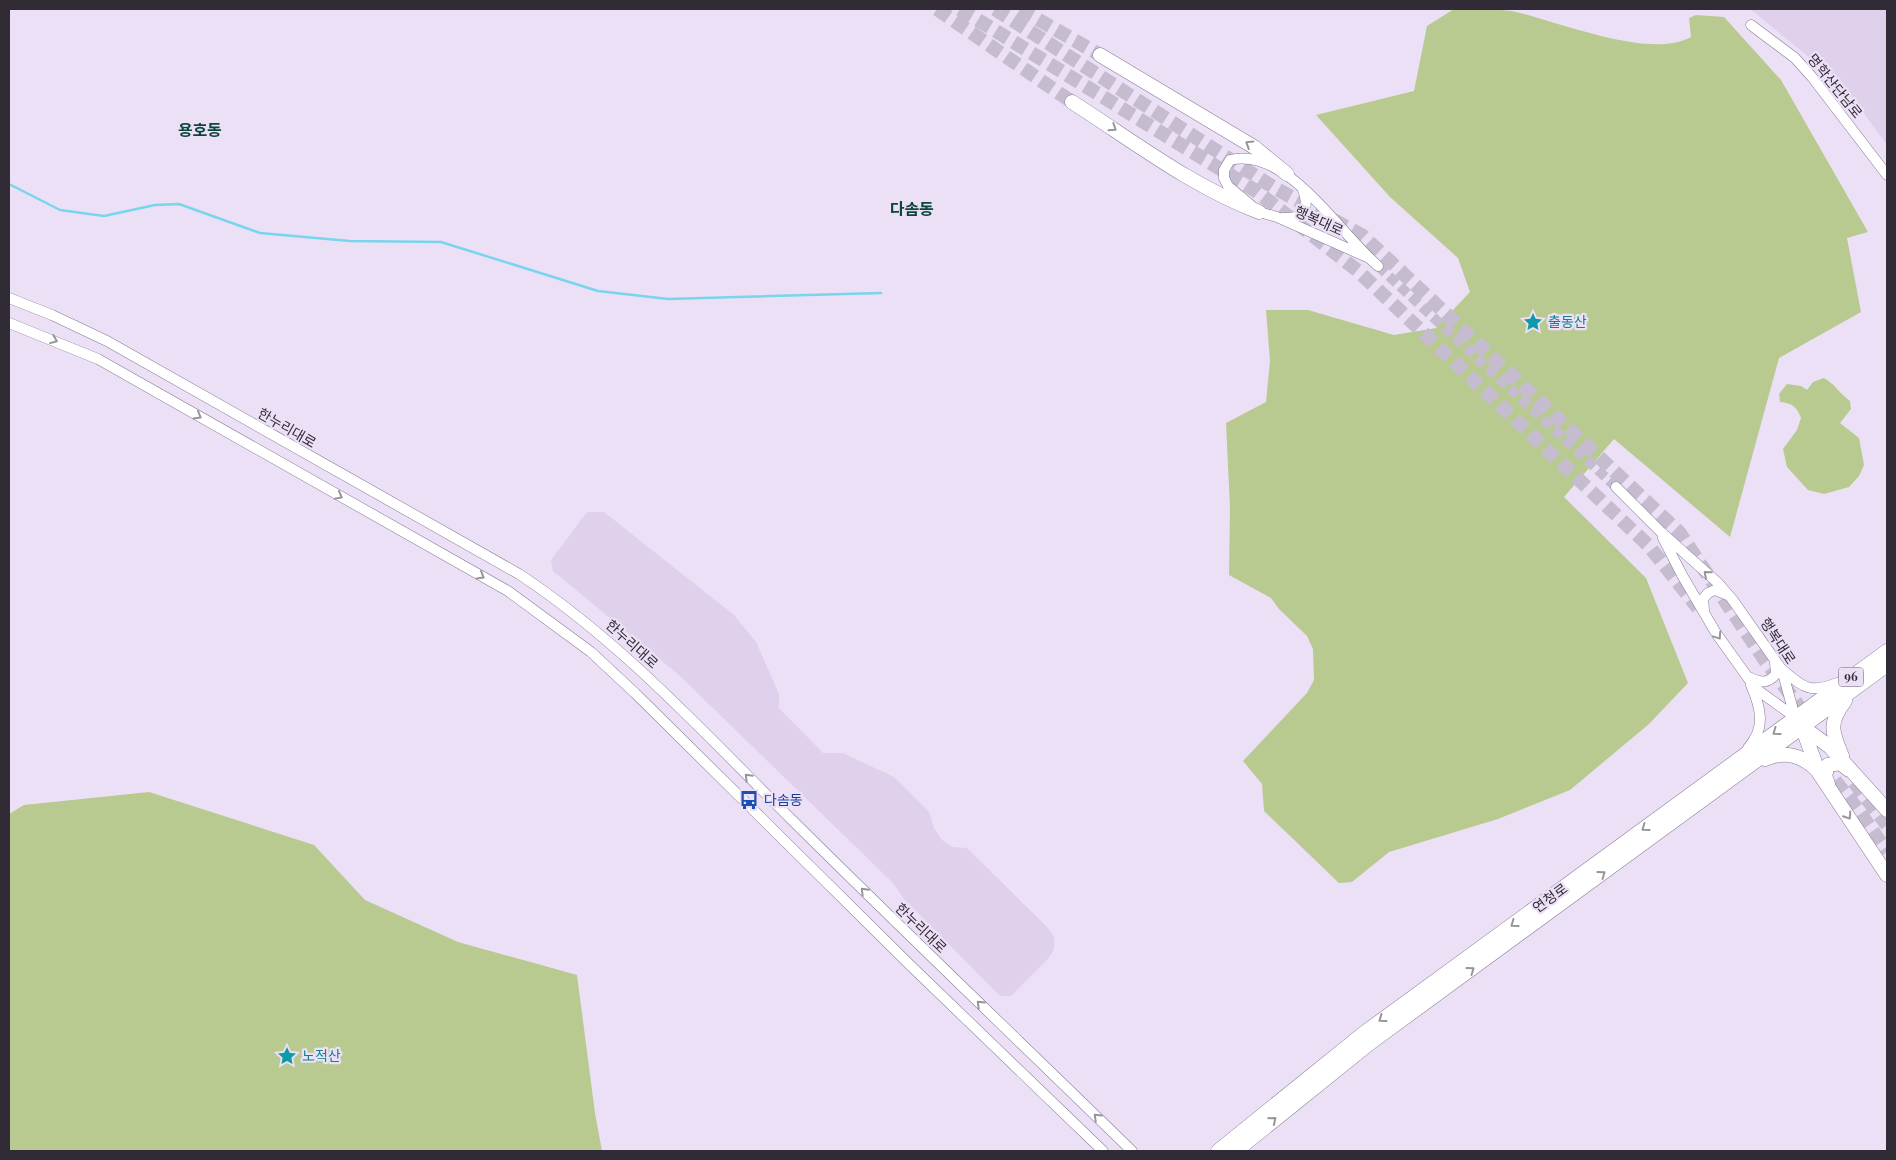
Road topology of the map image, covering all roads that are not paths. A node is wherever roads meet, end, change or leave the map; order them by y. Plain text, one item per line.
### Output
1 (1751, 25) dead end
2 (1100, 55) tunnel mouth
3 (1072, 102) tunnel mouth
4 (1287, 174) junction
5 (1887, 175) edge
6 (1302, 188) junction
7 (1259, 212) junction
8 (1277, 217) junction
9 (1367, 257) junction
10 (1378, 266) tunnel mouth
11 (9, 298) edge
12 (9, 323) edge
13 (1616, 488) tunnel mouth
14 (1660, 532) junction
15 (1732, 599) junction
16 (1705, 615) junction
17 (1887, 651) edge
18 (1774, 658) junction
19 (1887, 665) edge
20 (1782, 670) junction
21 (1746, 675) junction
22 (1853, 683) junction
23 (1799, 722) junction
24 (1743, 763) junction
25 (1848, 766) junction
26 (1820, 773) junction
27 (1830, 789) junction
28 (1887, 810) edge
29 (1887, 875) edge
30 (1103, 1151) edge
31 (1132, 1151) edge
32 (1218, 1151) edge
33 (1236, 1151) edge

1 - 5 street, 명학산단남로
4 -> 2 highway
3 -> 7 highway
4 - 6 street, 행복대로
4 - 7 street
6 - 8 street
6 - 9 street, 행복대로
7 - 8 street, 행복대로
8 - 9 street, 행복대로
9 - 10 street, 행복대로
31 -> 11 street, 한누리대로
12 -> 30 street
13 - 14 street, 행복대로
15 -> 14 street, 행복대로
14 - 16 street, 행복대로
15 - 16 street
15 - 18 street, 행복대로
16 -> 21 street, 행복대로
17 - 22 highway, 연청로 / 96
18 - 20 street, 행복대로
18 - 21 street
19 - 22 highway, 연청로 / 96
20 - 22 street
20 - 23 street, 행복대로
21 - 23 street, 행복대로
21 - 24 street
22 - 23 highway, 연청로 / 96
22 - 25 highway
23 - 24 highway, 연청로
23 - 25 highway
23 - 26 highway
24 - 26 highway
24 -> 32 highway, 연청로
33 -> 24 highway, 연청로
25 - 27 highway
25 - 28 highway
26 - 27 highway
27 -> 29 highway

